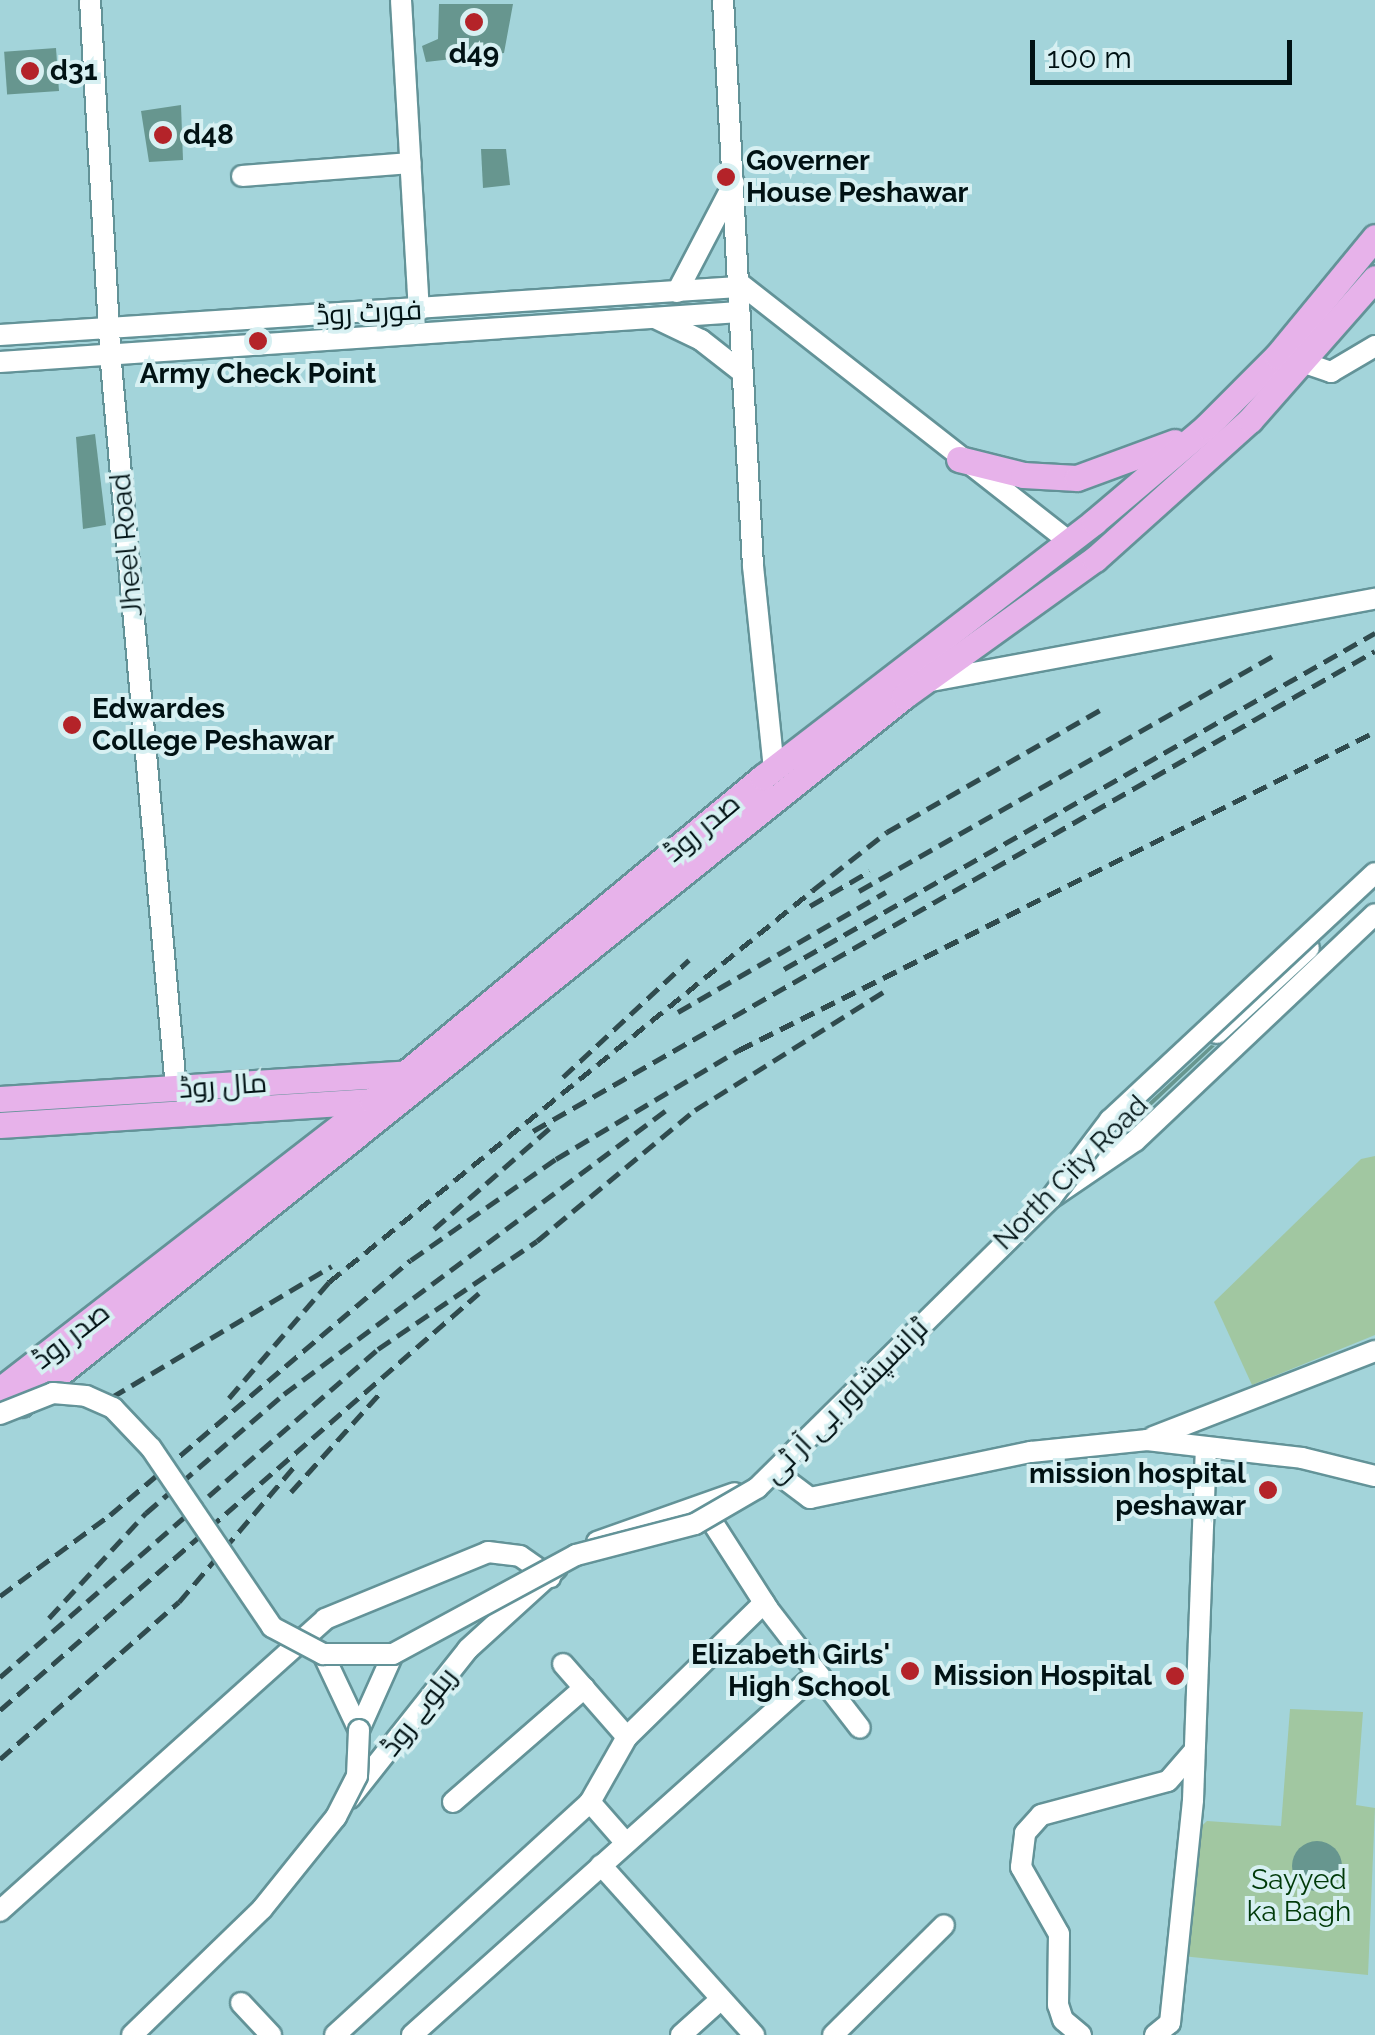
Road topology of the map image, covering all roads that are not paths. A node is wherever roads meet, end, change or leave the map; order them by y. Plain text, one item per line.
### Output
1 (90, 0) edge
2 (402, 0) edge
3 (723, 0) edge
4 (410, 162) junction
5 (242, 176) dead end
6 (735, 180) junction
7 (1375, 237) edge
8 (1375, 278) edge
9 (738, 284) junction
10 (678, 292) junction
11 (419, 310) junction
12 (739, 312) junction
13 (653, 317) junction
14 (111, 325) junction
15 (0, 335) edge
16 (1375, 346) edge
17 (110, 352) junction
18 (0, 362) edge
19 (1302, 362) junction
20 (742, 372) junction
21 (1207, 426) junction
22 (959, 458) junction
23 (1070, 542) junction
24 (1375, 599) edge
25 (921, 683) junction
26 (774, 769) junction
27 (1375, 873) edge
28 (1375, 884) edge
29 (1375, 914) edge
30 (445, 1068) joint
31 (408, 1085) junction
32 (176, 1088) junction
33 (0, 1099) edge
34 (372, 1101) junction
35 (0, 1125) edge
36 (1050, 1198) junction
37 (1375, 1351) edge
38 (0, 1390) edge
39 (0, 1417) edge
40 (1148, 1440) junction
41 (1206, 1447) junction
42 (778, 1474) junction
43 (1375, 1476) edge
44 (702, 1506) junction
45 (550, 1576) junction
46 (764, 1602) junction
47 (324, 1654) junction
48 (393, 1654) junction
49 (562, 1664) dead end
50 (817, 1674) junction
51 (584, 1688) junction
52 (860, 1728) dead end
53 (359, 1730) junction
54 (628, 1737) junction
55 (1195, 1748) junction
56 (452, 1802) dead end
57 (590, 1802) junction
58 (625, 1842) junction
59 (601, 1865) junction
60 (0, 1911) edge
61 (944, 1925) dead end
62 (720, 2000) junction
63 (240, 2003) dead end
64 (753, 2034) edge
65 (119, 2035) edge
66 (132, 2035) edge
67 (271, 2035) edge
68 (335, 2035) edge
69 (412, 2035) edge
70 (681, 2035) edge
71 (833, 2035) edge
72 (1081, 2035) edge
73 (1154, 2035) edge

1 - 14 street, Jheel Road
2 - 4 street
3 - 6 street
4 - 5 street
4 - 11 street
6 - 9 street
6 - 10 street
7 - 21 main road, صدر روڈ
8 - 19 main road, صدر روڈ
9 - 10 street, فورٹ روڈ
9 - 12 street
9 - 22 street
10 - 11 street, فورٹ روڈ
11 - 14 street, فورٹ روڈ
12 - 13 street, فورٹ روڈ
12 - 20 street
13 - 17 street, فورٹ روڈ
13 - 20 street
14 - 15 street, فورٹ روڈ
14 - 17 street, Jheel Road
16 - 19 street
17 - 18 street, فورٹ روڈ
17 - 32 street, Jheel Road
19 - 25 main road, صدر روڈ
20 - 26 street
21 - 22 main road
21 - 23 main road, صدر روڈ
22 - 23 street
23 - 26 main road, صدر روڈ
24 - 25 street
25 - 30 main road, صدر روڈ
26 - 31 main road, صدر روڈ
27 - 36 street, ٹرانسپشاور بی آر ٹی, bridge
28 - 42 street, North City Road
29 - 36 street, ٹرانسپشاور بی آر ٹی
30 - 31 main road, مال روڈ
31 - 32 main road, مال روڈ
31 - 34 main road, صدر روڈ
31 - 39 main road, صدر روڈ
32 - 33 main road, مال روڈ
34 - 35 main road, مال روڈ
34 - 38 main road, صدر روڈ
36 - 48 street, ٹرانسپشاور بی آر ٹی, bridge
37 - 40 street
39 - 47 street, ٹرانسپشاور بی آر ٹی, bridge
40 - 41 street
40 - 42 street
41 - 43 street
41 - 55 street
42 - 44 street, ریلوے روڈ
44 - 45 street, ریلوے روڈ
44 - 46 street
45 - 60 street
45 - 65 street, ریلوے روڈ
46 - 50 street
46 - 54 street
47 - 48 street, ٹرانسپشاور بی آر ٹی, bridge
47 - 53 street
48 - 53 street
49 - 51 street
50 - 52 street
50 - 58 street
51 - 54 street
51 - 56 street
53 - 66 street, bridge
54 - 57 street
55 - 72 street
55 - 73 street
57 - 58 street
57 - 68 street
58 - 59 street
59 - 62 street
59 - 69 street
61 - 71 street
62 - 64 street
62 - 70 street
63 - 67 street

